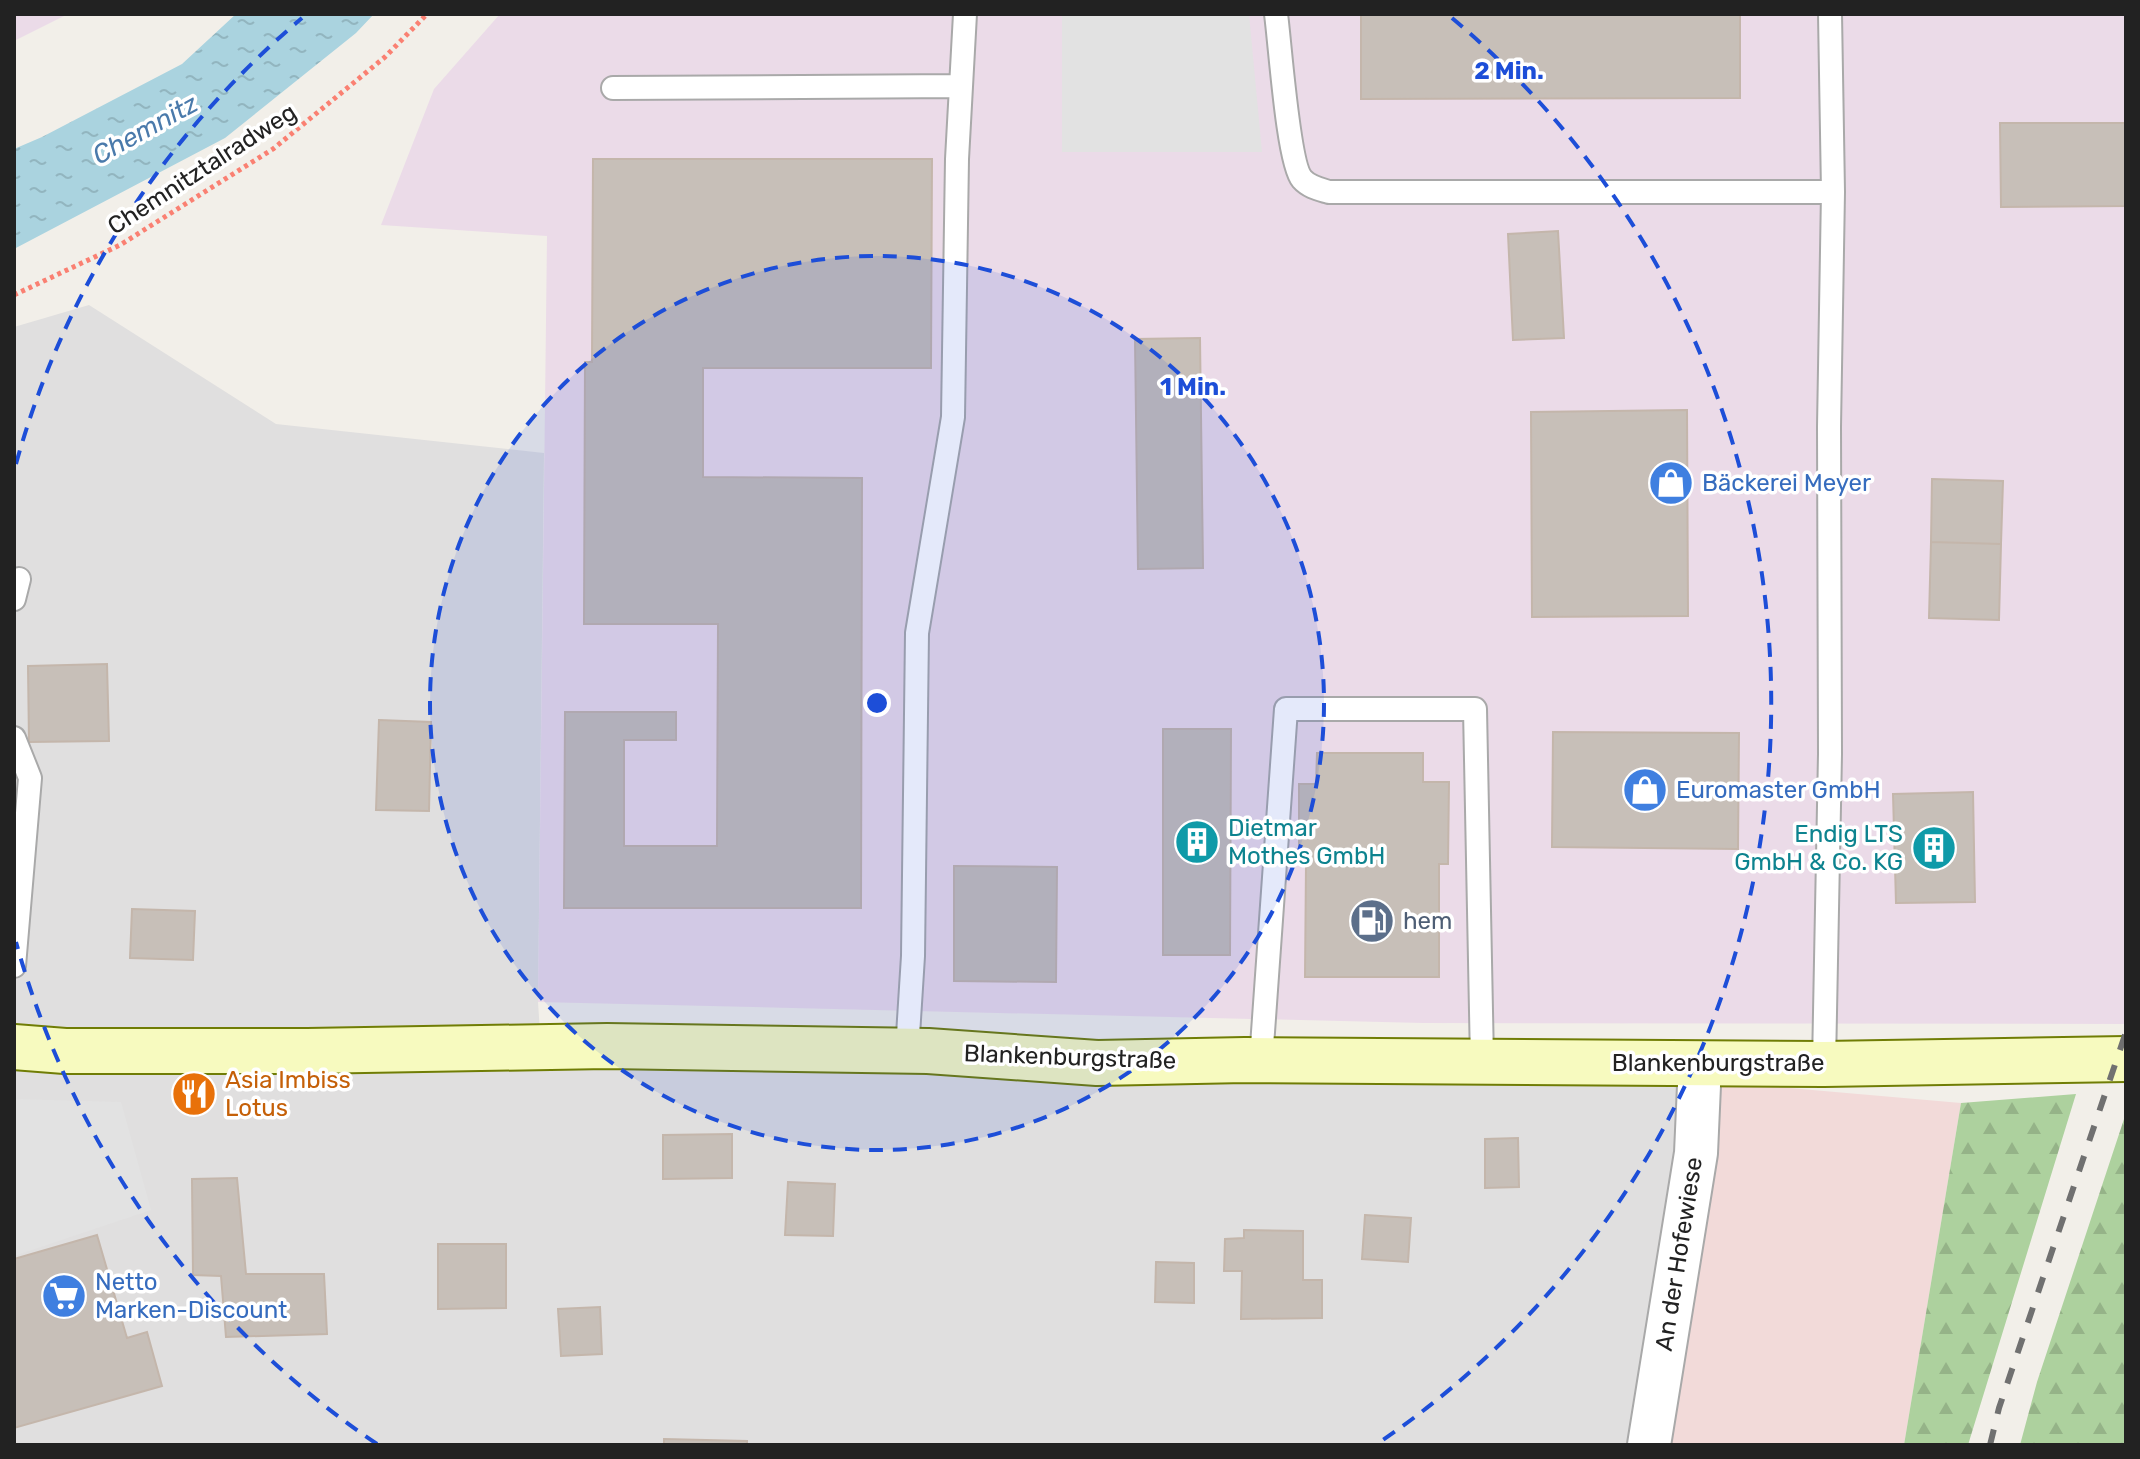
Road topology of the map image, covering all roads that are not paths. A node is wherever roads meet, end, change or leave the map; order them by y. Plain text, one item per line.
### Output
1 (965, 14) edge
2 (1276, 14) edge
3 (1830, 14) edge
4 (961, 86) junction
5 (613, 88) dead end
6 (1833, 192) junction
7 (14, 738) edge
8 (14, 966) edge
9 (14, 1047) edge
10 (907, 1051) junction
11 (2126, 1059) edge
12 (1261, 1060) junction
13 (1482, 1061) junction
14 (1700, 1063) junction
15 (1824, 1064) junction
16 (1649, 1445) edge

1 - 4 lane
2 - 6 lane
3 - 6 lane
4 - 5 lane
4 - 10 lane
6 - 15 lane
7 - 8 lane
9 - 10 main road, Blankenburgstraße
10 - 12 main road, Blankenburgstraße
11 - 15 main road, Blankenburgstraße
12 - 13 main road, Blankenburgstraße
12 - 13 lane
13 - 14 main road, Blankenburgstraße
14 - 15 main road, Blankenburgstraße
14 - 16 street, An der Hofewiese

